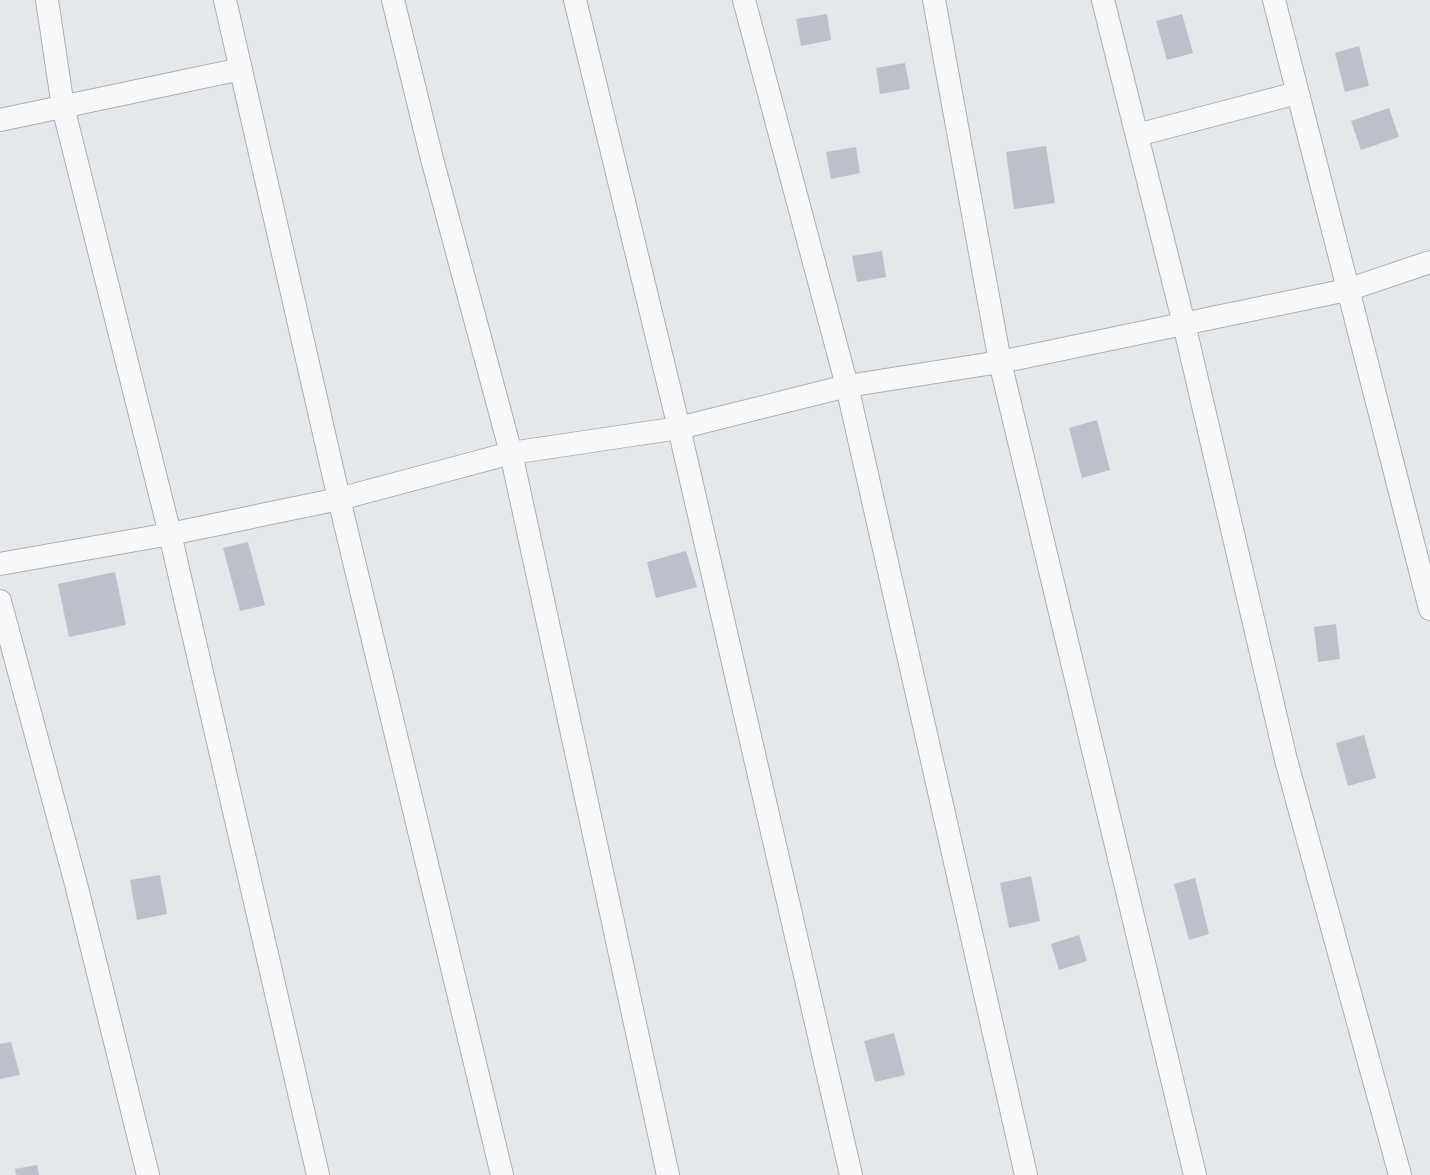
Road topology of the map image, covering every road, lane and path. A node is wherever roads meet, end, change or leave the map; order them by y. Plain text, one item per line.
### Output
1 (47, 0) edge
2 (225, 0) edge
3 (392, 0) edge
4 (575, 0) edge
5 (744, 0) edge
6 (934, 0) edge
7 (1103, 0) edge
8 (1274, 0) edge
9 (241, 69) junction
10 (1297, 93) junction
11 (63, 106) junction
12 (0, 120) edge
13 (1137, 135) junction
14 (1430, 262) edge
15 (1346, 290) junction
16 (1184, 324) junction
17 (1000, 362) junction
18 (847, 386) junction
19 (678, 428) junction
20 (511, 453) junction
21 (339, 499) junction
22 (170, 534) junction
23 (0, 564) edge
24 (0, 601) edge
25 (1430, 609) edge
26 (148, 1175) edge
27 (318, 1175) edge
28 (502, 1175) edge
29 (668, 1175) edge
30 (851, 1175) edge
31 (1026, 1175) edge
32 (1195, 1175) edge
33 (1400, 1175) edge

1 - 11 street
2 - 9 street
3 - 20 street
4 - 19 street
5 - 18 street
6 - 17 street
7 - 13 street
8 - 10 street
9 - 11 street
9 - 21 street
10 - 13 street
10 - 15 street
11 - 12 street
11 - 22 street
13 - 16 street
14 - 15 street
15 - 16 street
15 - 25 street
16 - 17 street
16 - 33 street
17 - 18 street
17 - 32 street
18 - 19 street
18 - 31 street
19 - 20 street
19 - 30 street
20 - 21 street
20 - 29 street
21 - 22 street
21 - 28 street
22 - 23 street
22 - 27 street
24 - 26 street

